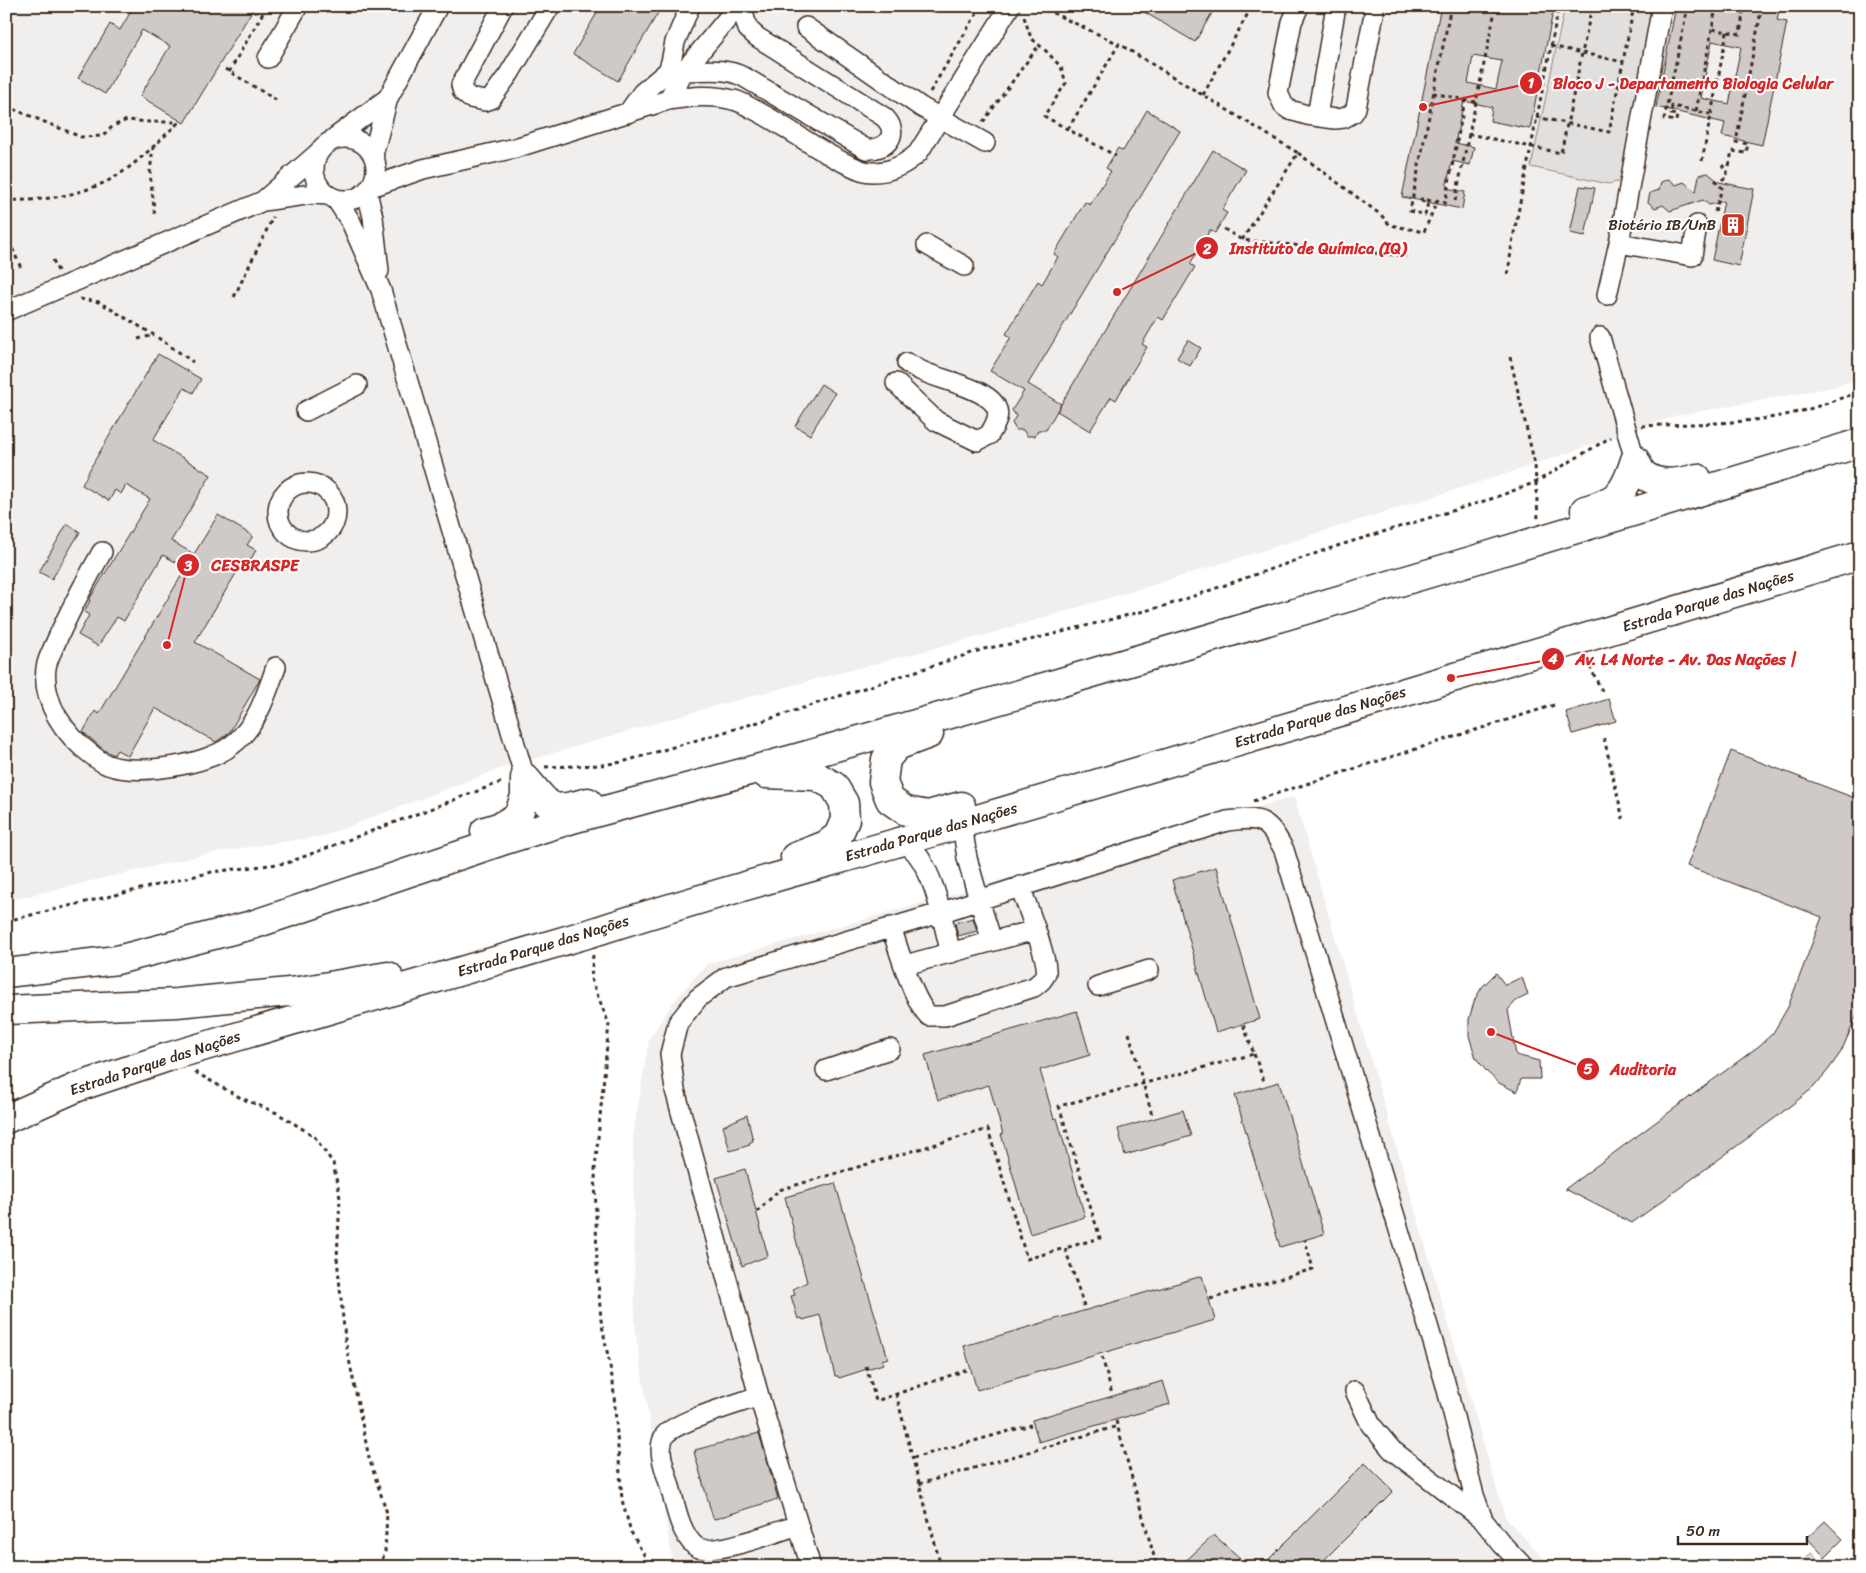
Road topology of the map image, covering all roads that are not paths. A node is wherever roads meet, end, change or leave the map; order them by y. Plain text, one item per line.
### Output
1 (298, 6) edge
2 (438, 6) edge
3 (503, 6) edge
4 (550, 6) edge
5 (690, 6) edge
6 (740, 6) edge
7 (1299, 6) edge
8 (1336, 6) edge
9 (1373, 6) edge
10 (1662, 6) edge
11 (1016, 10) edge
12 (806, 27) dead end
13 (268, 58) dead end
14 (684, 72) junction
15 (388, 98) junction
16 (668, 100) junction
17 (628, 113) junction
18 (1317, 116) junction
19 (940, 118) junction
20 (332, 140) junction
21 (979, 140) road end
22 (317, 154) junction
23 (375, 162) junction
24 (423, 169) junction
25 (369, 189) junction
26 (332, 197) junction
27 (263, 201) junction
28 (1697, 225) dead end
29 (1619, 243) junction
30 (927, 245) dead end
31 (964, 266) dead end
32 (380, 290) junction
33 (1606, 296) dead end
34 (6, 311) edge
35 (1600, 337) dead end
36 (908, 363) dead end
37 (896, 383) dead end
38 (357, 385) dead end
39 (306, 411) dead end
40 (1860, 443) edge
41 (1806, 458) junction
42 (1634, 460) junction
43 (102, 552) dead end
44 (1860, 555) edge
45 (1474, 560) junction
46 (276, 667) dead end
47 (1055, 684) junction
48 (753, 769) junction
49 (525, 774) junction
50 (1104, 781) junction
51 (962, 824) junction
52 (903, 841) junction
53 (1020, 886) junction
54 (336, 897) junction
55 (979, 900) junction
56 (663, 909) junction
57 (940, 913) junction
58 (892, 927) junction
59 (1035, 930) junction
60 (992, 942) junction
61 (951, 953) junction
62 (508, 957) junction
63 (905, 966) junction
64 (1149, 970) dead end
65 (6, 973) edge
66 (1098, 986) dead end
67 (6, 1010) edge
68 (890, 1049) dead end
69 (826, 1070) dead end
70 (6, 1119) edge
71 (1355, 1391) dead end
72 (759, 1396) junction
73 (1483, 1520) junction
74 (798, 1525) junction
75 (810, 1567) edge
76 (1524, 1567) edge

1 - 13 street
2 - 15 street
3 - 4 street
5 - 17 street
6 - 14 street
6 - 14 street
7 - 18 street
8 - 18 street
9 - 18 street
10 - 29 street
11 - 19 street
12 - 19 street
14 - 16 street
15 - 20 street
15 - 23 street
16 - 17 street
16 - 19 street
17 - 24 street
19 - 21 street
20 - 22 street
20 - 23 street
22 - 26 street
22 - 27 street
23 - 24 street
23 - 25 street
24 - 25 street
25 - 26 street
25 - 32 street
26 - 27 street
26 - 32 street
27 - 34 street
28 - 29 street
29 - 33 street
30 - 31 street
32 - 49 street
35 - 42 street
36 - 37 street
38 - 39 street
40 - 41 highway
41 - 42 highway
41 - 45 highway
42 - 45 highway
43 - 46 street
44 - 50 highway, Estrada Parque das Nações
45 - 47 highway
47 - 48 highway
47 - 50 highway
48 - 49 highway
48 - 54 highway
48 - 56 highway
49 - 54 highway
50 - 51 highway, Estrada Parque das Nações
51 - 52 highway, Estrada Parque das Nações
51 - 55 street
52 - 56 highway, Estrada Parque das Nações
52 - 57 street
53 - 55 street
53 - 59 street
53 - 73 street
54 - 65 highway
55 - 57 street
55 - 60 street
56 - 62 highway, Estrada Parque das Nações
57 - 58 street
57 - 61 street
58 - 63 street
58 - 72 street
59 - 60 street
59 - 63 street
60 - 61 street
61 - 63 street
62 - 67 highway
62 - 70 highway, Estrada Parque das Nações
64 - 66 street
68 - 69 street
71 - 73 street
72 - 74 street
72 - 74 street
73 - 76 street
74 - 75 street

